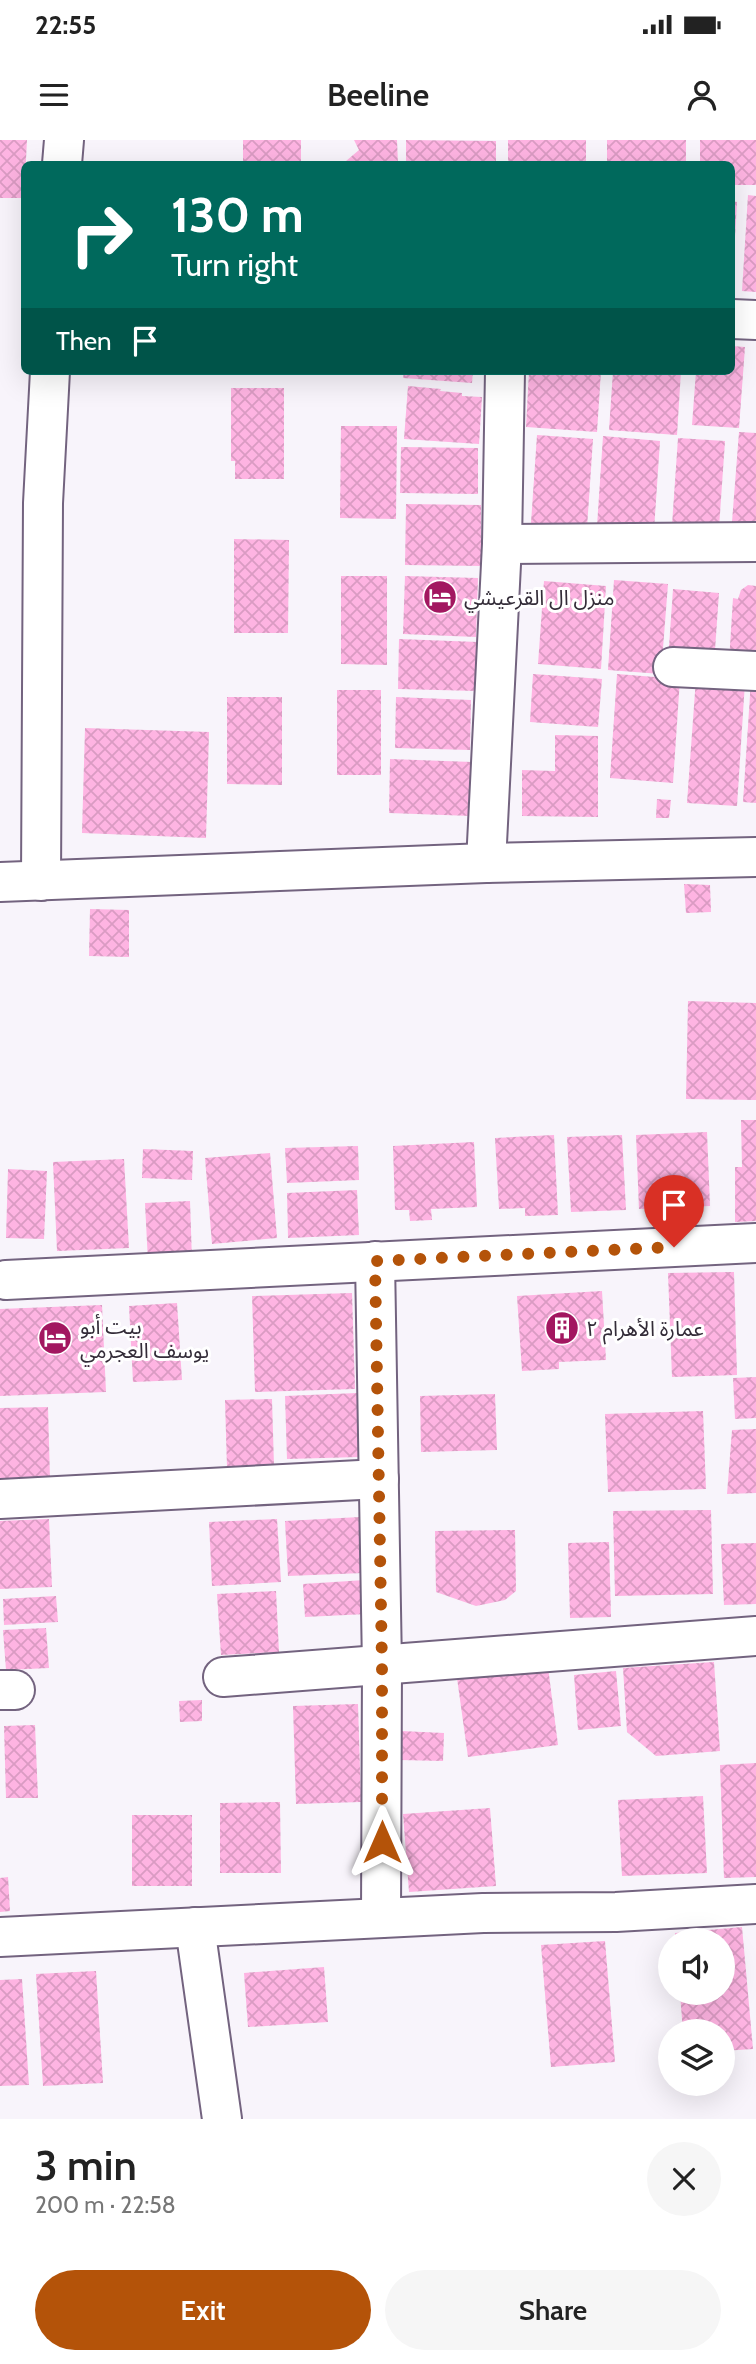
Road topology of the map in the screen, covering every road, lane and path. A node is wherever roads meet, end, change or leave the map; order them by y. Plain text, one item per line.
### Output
1 (64, 140) edge
2 (62, 161) edge
3 (735, 319) edge
4 (756, 320) edge
5 (50, 375) edge
6 (505, 375) edge
7 (756, 542) edge
8 (502, 544) junction
9 (673, 667) dead end
10 (756, 671) edge
11 (756, 857) edge
12 (486, 863) junction
13 (41, 881) junction
14 (0, 882) edge
15 (756, 1243) edge
16 (375, 1261) junction
17 (6, 1280) dead end
18 (379, 1479) junction
19 (0, 1499) edge
20 (756, 1636) edge
21 (382, 1666) junction
22 (223, 1677) dead end
23 (756, 1904) edge
24 (382, 1918) junction
25 (195, 1927) junction
26 (0, 1937) edge
27 (222, 2119) edge

1 - 2 street
3 - 4 street
5 - 13 street
6 - 8 street
7 - 8 street
8 - 12 street
9 - 10 street
11 - 12 street
12 - 13 street
13 - 14 street
15 - 16 street
16 - 17 street
16 - 18 street
18 - 19 street
18 - 21 street
20 - 21 street
21 - 22 street
21 - 24 street
23 - 24 street
24 - 25 street
25 - 26 street
25 - 27 street

